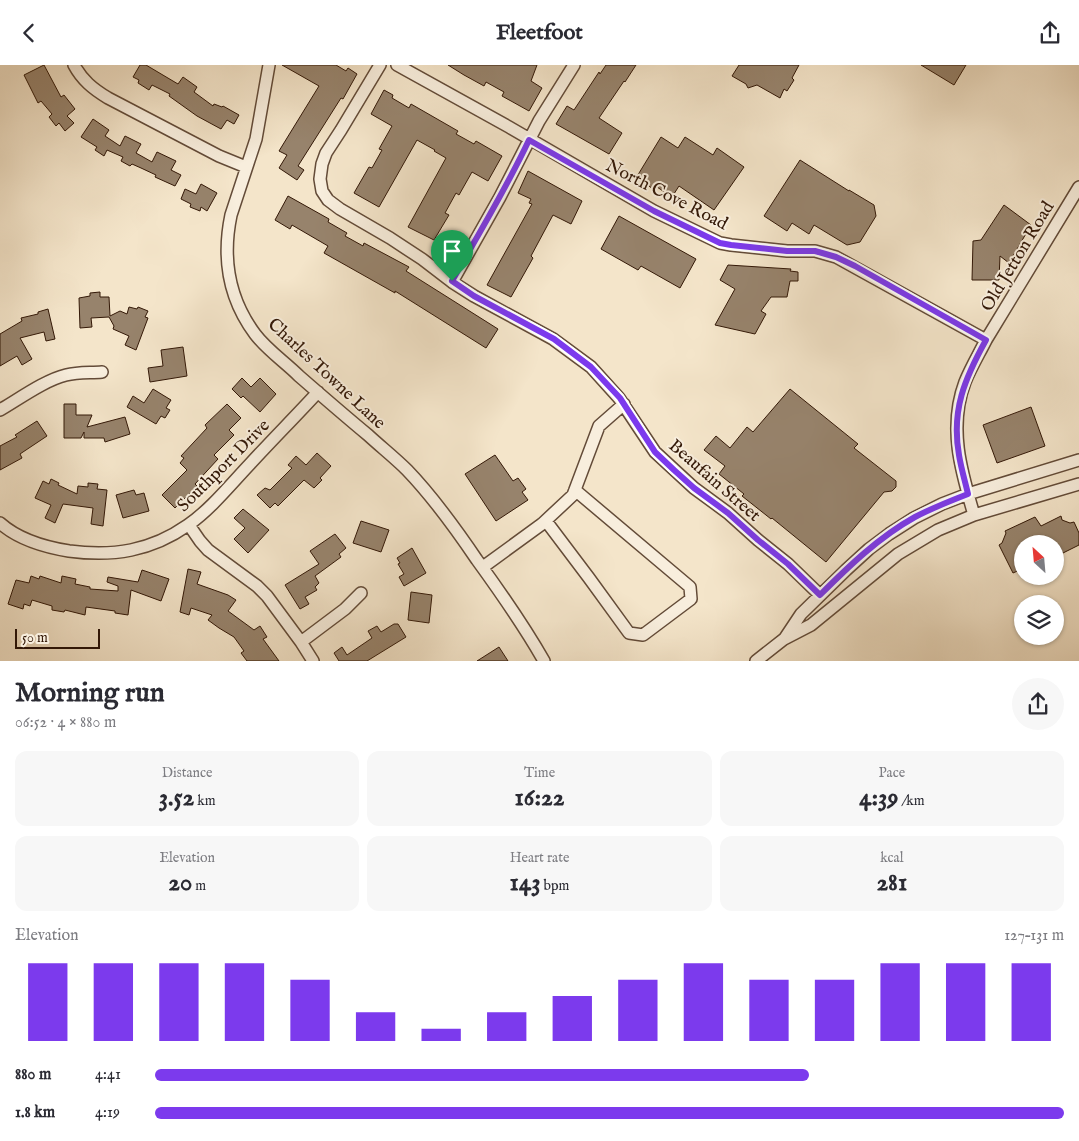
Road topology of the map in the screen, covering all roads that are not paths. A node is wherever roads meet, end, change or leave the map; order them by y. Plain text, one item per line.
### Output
1 (74, 65) edge
2 (269, 65) edge
3 (380, 65) edge
4 (397, 65) edge
5 (574, 65) edge
6 (529, 140) junction
7 (246, 167) junction
8 (1079, 187) edge
9 (452, 281) junction
10 (986, 340) junction
11 (102, 372) dead end
12 (318, 393) junction
13 (624, 404) junction
14 (0, 410) edge
15 (1079, 460) edge
16 (1079, 483) edge
17 (575, 490) junction
18 (968, 494) junction
19 (974, 515) junction
20 (546, 521) junction
21 (0, 523) edge
22 (189, 525) junction
23 (482, 567) junction
24 (361, 593) dead end
25 (820, 595) junction
26 (784, 639) junction
27 (301, 642) junction
28 (313, 661) edge
29 (544, 661) edge
30 (756, 661) edge

1 - 7 street
2 - 7 street, Charles Towne Lane
3 - 9 street, Beaufain Street
4 - 6 street, North Cove Road
5 - 6 street
6 - 9 street
6 - 10 street, North Cove Road
7 - 12 street, Charles Towne Lane
8 - 10 street, Old Jetton Road
9 - 13 street, Beaufain Street
10 - 18 street, Old Jetton Road
11 - 14 street
12 - 22 street, Southport Drive
12 - 23 street, Charles Towne Lane
13 - 17 street
13 - 25 street, Beaufain Street
15 - 18 street
16 - 19 street
17 - 20 street
17 - 20 street
18 - 19 street, Old Jetton Road
18 - 25 street
19 - 26 street
20 - 23 street
21 - 22 street, Southport Drive
22 - 27 street
23 - 29 street, Charles Towne Lane
24 - 27 street
25 - 26 street
26 - 30 street
27 - 28 street

